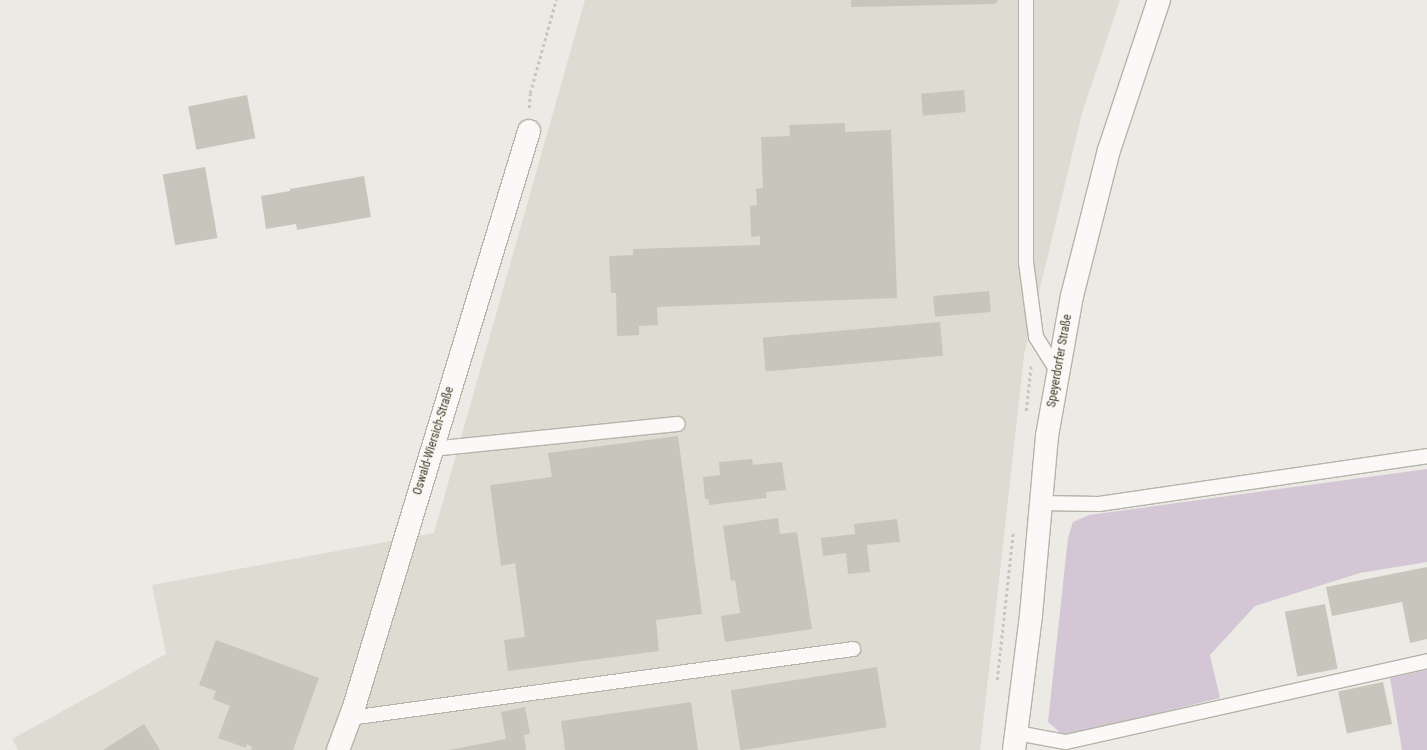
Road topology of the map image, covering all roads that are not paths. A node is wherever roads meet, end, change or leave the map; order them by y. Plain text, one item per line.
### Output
1 (1026, 0) edge
2 (1159, 0) edge
3 (529, 131) road end
4 (1057, 370) junction
5 (678, 424) dead end
6 (431, 449) junction
7 (1427, 456) edge
8 (1040, 503) junction
9 (853, 649) dead end
10 (1427, 661) edge
11 (350, 718) junction
12 (1017, 744) edge
13 (338, 750) edge

1 - 4 lane
2 - 4 street, Speyerdorfer Straße
3 - 6 street, Oswald-Wiersich-Straße
4 - 8 street, Speyerdorfer Straße
5 - 6 lane
6 - 11 street, Oswald-Wiersich-Straße
7 - 8 lane
8 - 12 street, Speyerdorfer Straße
9 - 11 lane
10 - 12 lane
11 - 13 street, Oswald-Wiersich-Straße

